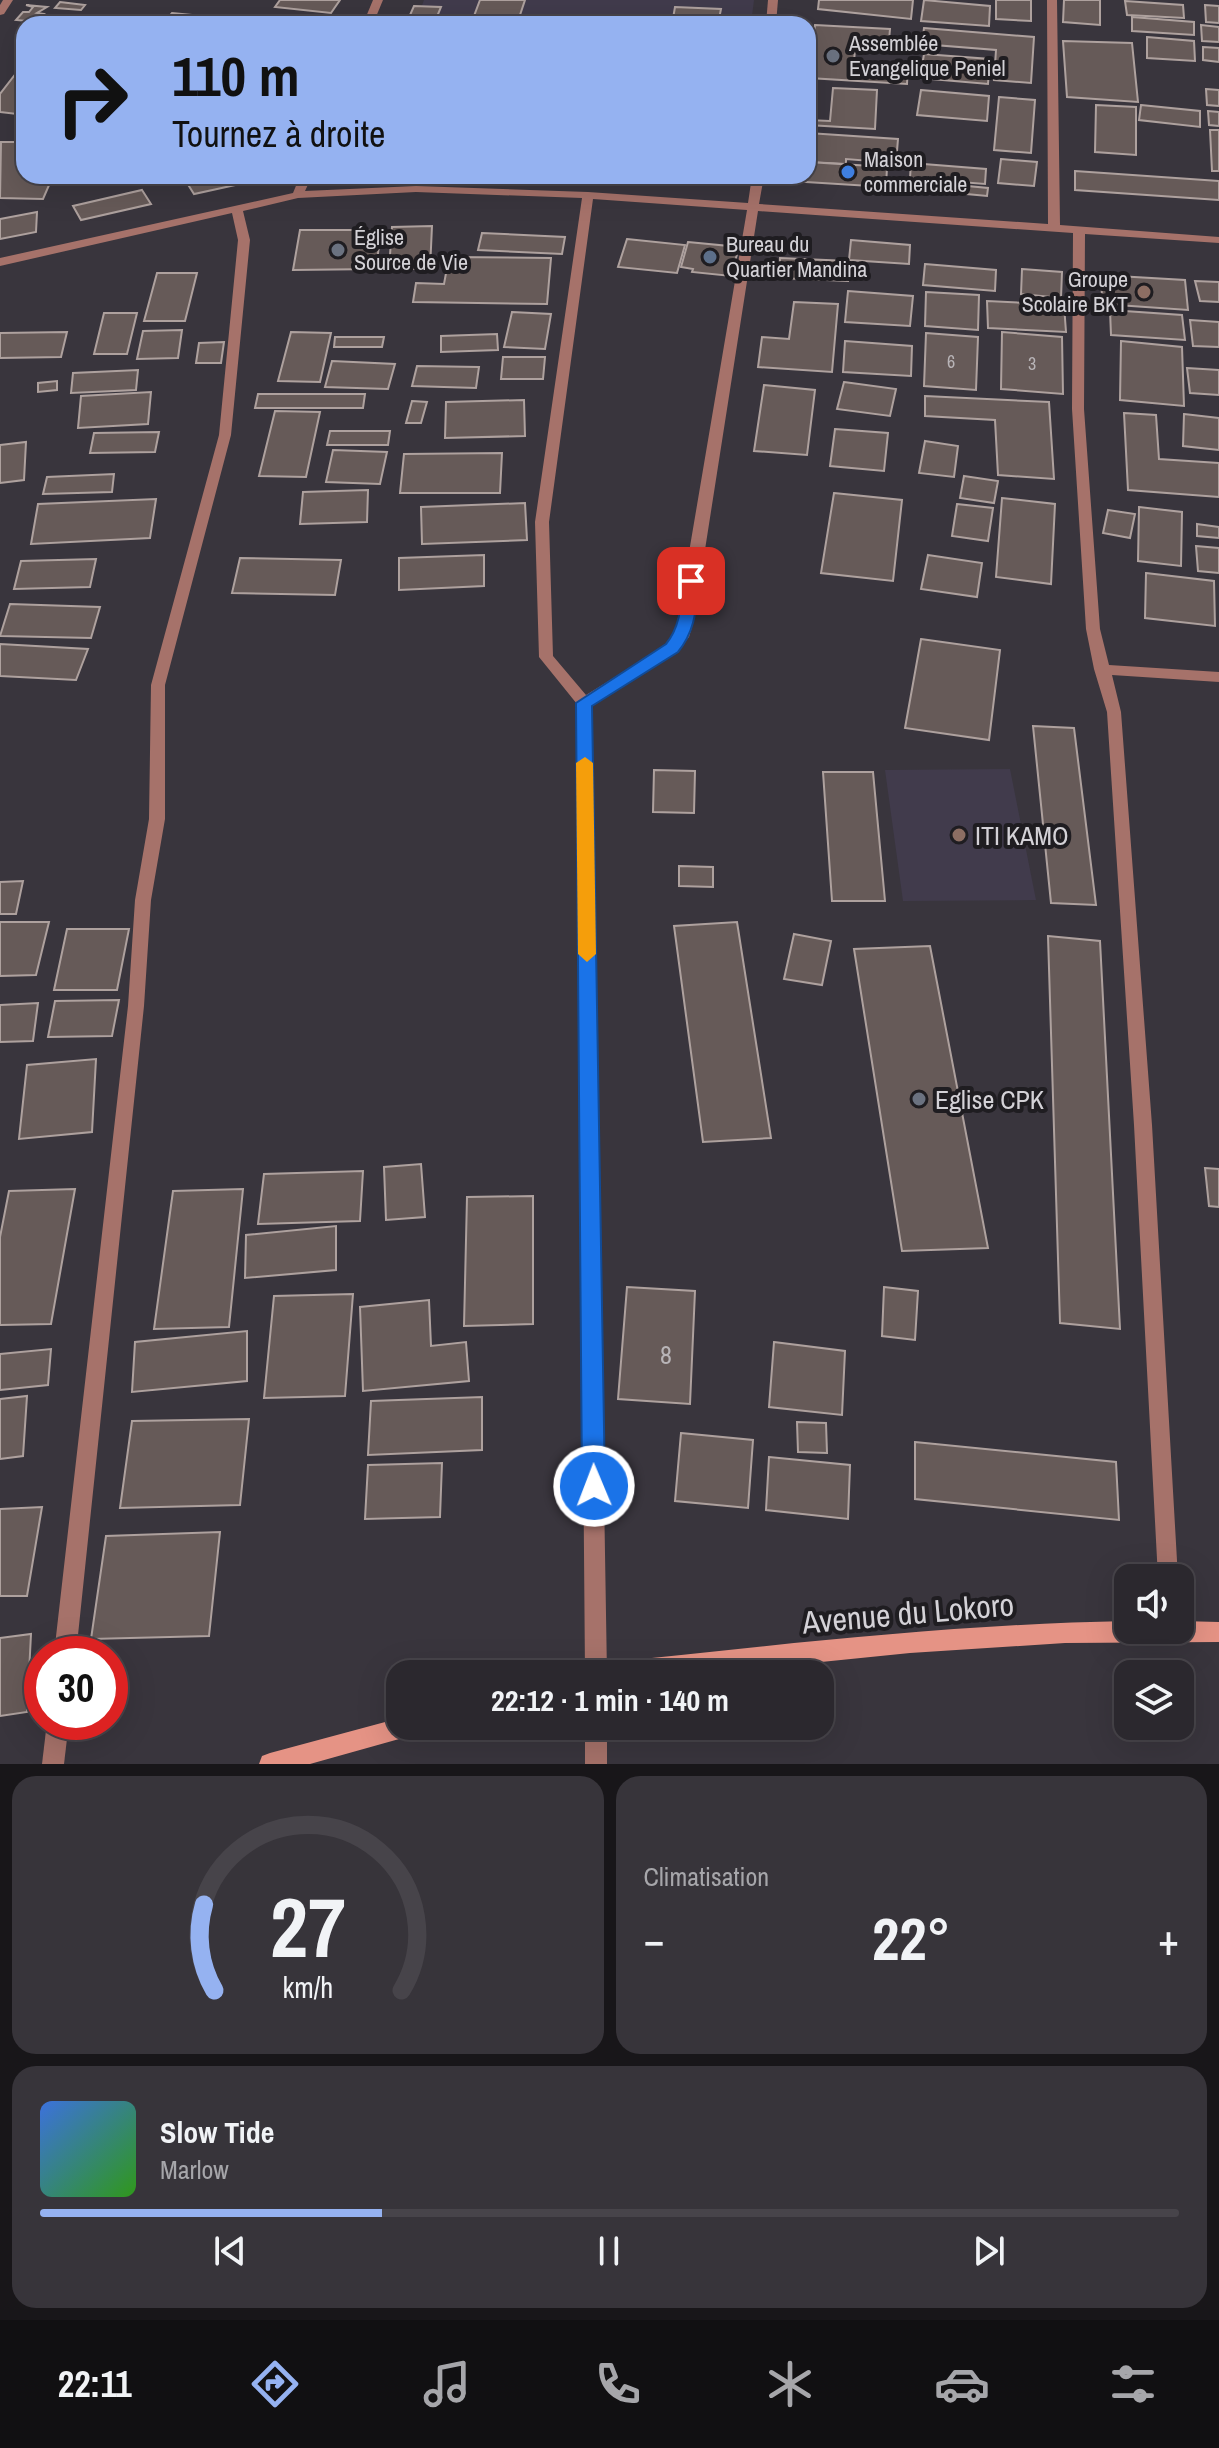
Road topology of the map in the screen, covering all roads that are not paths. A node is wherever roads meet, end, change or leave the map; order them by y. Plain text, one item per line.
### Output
1 (8, 0) edge
2 (1052, 0) edge
3 (0, 12) edge
4 (303, 184) edge
5 (757, 184) edge
6 (298, 195) junction
7 (588, 195) junction
8 (236, 207) junction
9 (755, 207) junction
10 (1054, 228) junction
11 (1079, 230) junction
12 (1219, 240) edge
13 (0, 262) edge
14 (1101, 669) junction
15 (1219, 677) edge
16 (584, 703) junction
17 (1167, 1564) edge
18 (1194, 1631) edge
19 (1114, 1632) edge
20 (1219, 1632) edge
21 (67, 1636) edge
22 (596, 1660) edge
23 (739, 1660) edge
24 (386, 1732) edge
25 (56, 1740) edge
26 (596, 1740) edge
27 (53, 1764) edge
28 (270, 1764) edge
29 (596, 1764) edge

1 - 3 street
2 - 10 street
4 - 6 street
5 - 9 street
6 - 7 street
6 - 8 street
7 - 9 street
7 - 16 street
8 - 13 street
8 - 21 street
9 - 10 street
9 - 16 street
10 - 11 street
11 - 12 street
11 - 14 street
14 - 15 street
14 - 17 street
16 - 22 street
18 - 20 street, Avenue du Lokoro
19 - 23 street, Avenue du Lokoro
24 - 28 street
25 - 27 street
26 - 29 street

